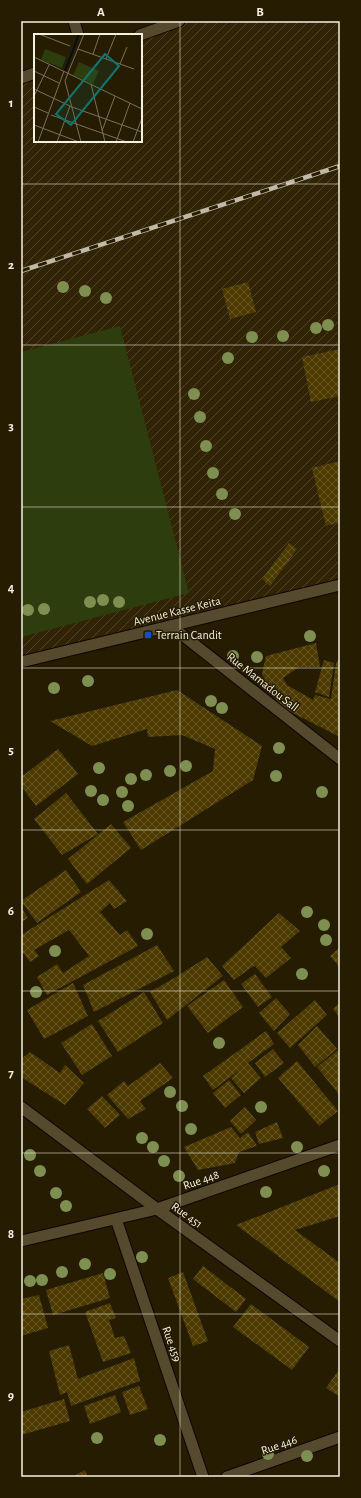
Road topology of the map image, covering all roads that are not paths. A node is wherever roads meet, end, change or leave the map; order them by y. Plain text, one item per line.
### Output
1 (74, 21) edge
2 (179, 21) edge
3 (78, 34) edge
4 (142, 34) edge
5 (34, 73) edge
6 (21, 78) edge
7 (340, 585) edge
8 (171, 626) junction
9 (21, 662) edge
10 (340, 759) edge
11 (21, 1108) edge
12 (340, 1145) edge
13 (157, 1209) junction
14 (116, 1219) junction
15 (21, 1241) edge
16 (340, 1341) edge
17 (340, 1437) edge
18 (203, 1477) edge
19 (227, 1477) edge

1 - 3 street
2 - 4 street
5 - 6 street
7 - 8 street, Avenue Kasse Keita
8 - 9 street, Avenue Kasse Keita
8 - 10 street, Rue Mamadou Sall
11 - 13 street, Rue 451
12 - 13 street, Rue 448
13 - 14 street, Rue 448
13 - 16 street, Rue 451
14 - 15 street, Rue 448
14 - 18 street, Rue 459
17 - 19 street, Rue 446

